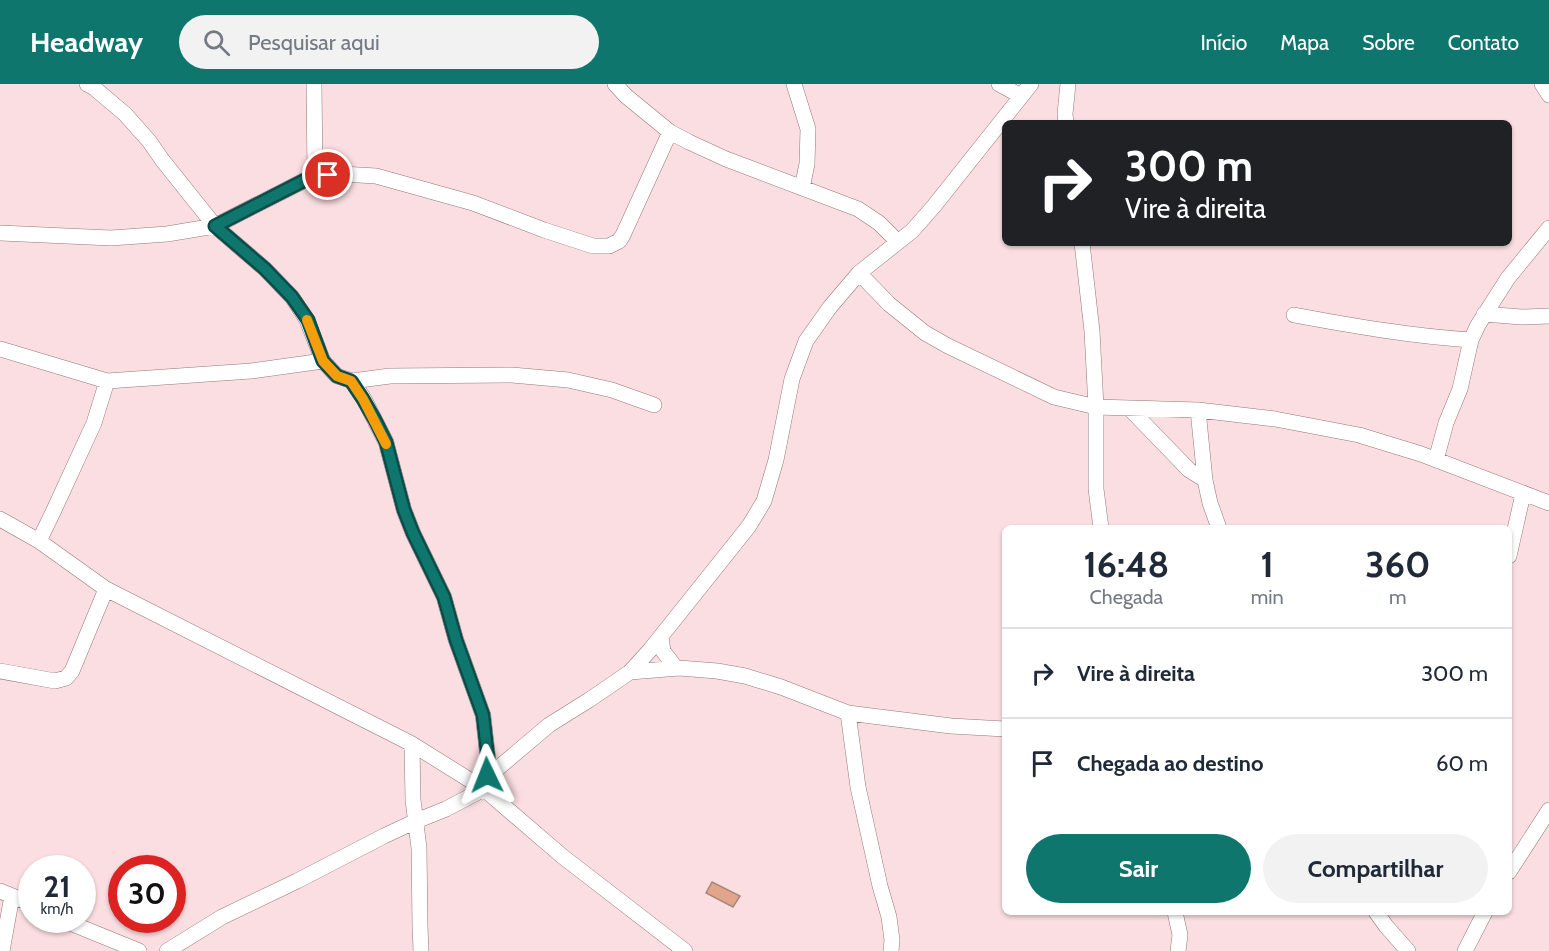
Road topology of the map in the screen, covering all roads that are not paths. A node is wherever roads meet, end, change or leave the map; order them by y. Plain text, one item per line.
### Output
1 (87, 84) edge
2 (314, 84) edge
3 (615, 84) edge
4 (794, 84) edge
5 (999, 84) edge
6 (1068, 84) edge
7 (1542, 84) edge
8 (1026, 90) edge
9 (1549, 95) edge
10 (1066, 120) edge
11 (670, 132) junction
12 (315, 175) junction
13 (802, 188) junction
14 (215, 226) junction
15 (1549, 228) edge
16 (0, 233) edge
17 (898, 242) junction
18 (1082, 246) edge
19 (859, 273) junction
20 (1484, 314) junction
21 (1294, 315) dead end
22 (1549, 316) edge
23 (1471, 340) junction
24 (0, 349) edge
25 (323, 361) junction
26 (107, 381) junction
27 (351, 381) junction
28 (654, 405) dead end
29 (1096, 407) junction
30 (1129, 408) junction
31 (1198, 410) junction
32 (1436, 460) junction
33 (1204, 480) junction
34 (1523, 494) junction
35 (1549, 503) edge
36 (0, 519) edge
37 (1101, 525) edge
38 (1218, 525) edge
39 (39, 542) junction
40 (1512, 543) edge
41 (106, 589) junction
42 (661, 638) junction
43 (676, 668) junction
44 (0, 671) edge
45 (630, 672) junction
46 (848, 713) junction
47 (1002, 729) edge
48 (412, 744) junction
49 (485, 782) junction
50 (1549, 810) edge
51 (417, 821) junction
52 (1512, 867) edge
53 (6, 893) edge
54 (1176, 915) edge
55 (1378, 915) edge
56 (1484, 915) edge
57 (95, 933) edge
58 (1471, 949) edge
59 (2, 951) edge
60 (139, 951) edge
61 (167, 951) edge
62 (422, 951) edge
63 (685, 951) edge
64 (891, 951) edge
65 (1178, 951) edge
66 (1408, 951) edge

1 - 14 street
2 - 12 street
3 - 11 street
4 - 13 street
5 - 8 street
6 - 10 street
7 - 9 street
8 - 17 street
11 - 12 street
11 - 13 street
12 - 14 street
13 - 17 street
14 - 16 street
14 - 25 street
15 - 20 street
17 - 19 street
18 - 29 street
19 - 29 street
19 - 42 street
20 - 22 street
20 - 23 street
21 - 23 street
23 - 32 street
24 - 26 street
25 - 26 street
25 - 27 street
26 - 39 street
27 - 28 street
27 - 49 street
29 - 30 street
29 - 37 street
30 - 31 street
30 - 33 street
31 - 32 street
31 - 33 street
32 - 34 street
33 - 38 street
34 - 35 street
34 - 40 street
36 - 39 street
39 - 41 street
41 - 44 street
41 - 48 street
42 - 43 street
42 - 45 street
43 - 45 street
43 - 46 street
45 - 49 street
46 - 47 street
46 - 64 street
48 - 49 street
48 - 51 street
49 - 51 street
49 - 63 street
50 - 52 street
51 - 61 street
51 - 62 street
53 - 59 street
54 - 65 street
55 - 66 street
56 - 58 street
57 - 60 street

